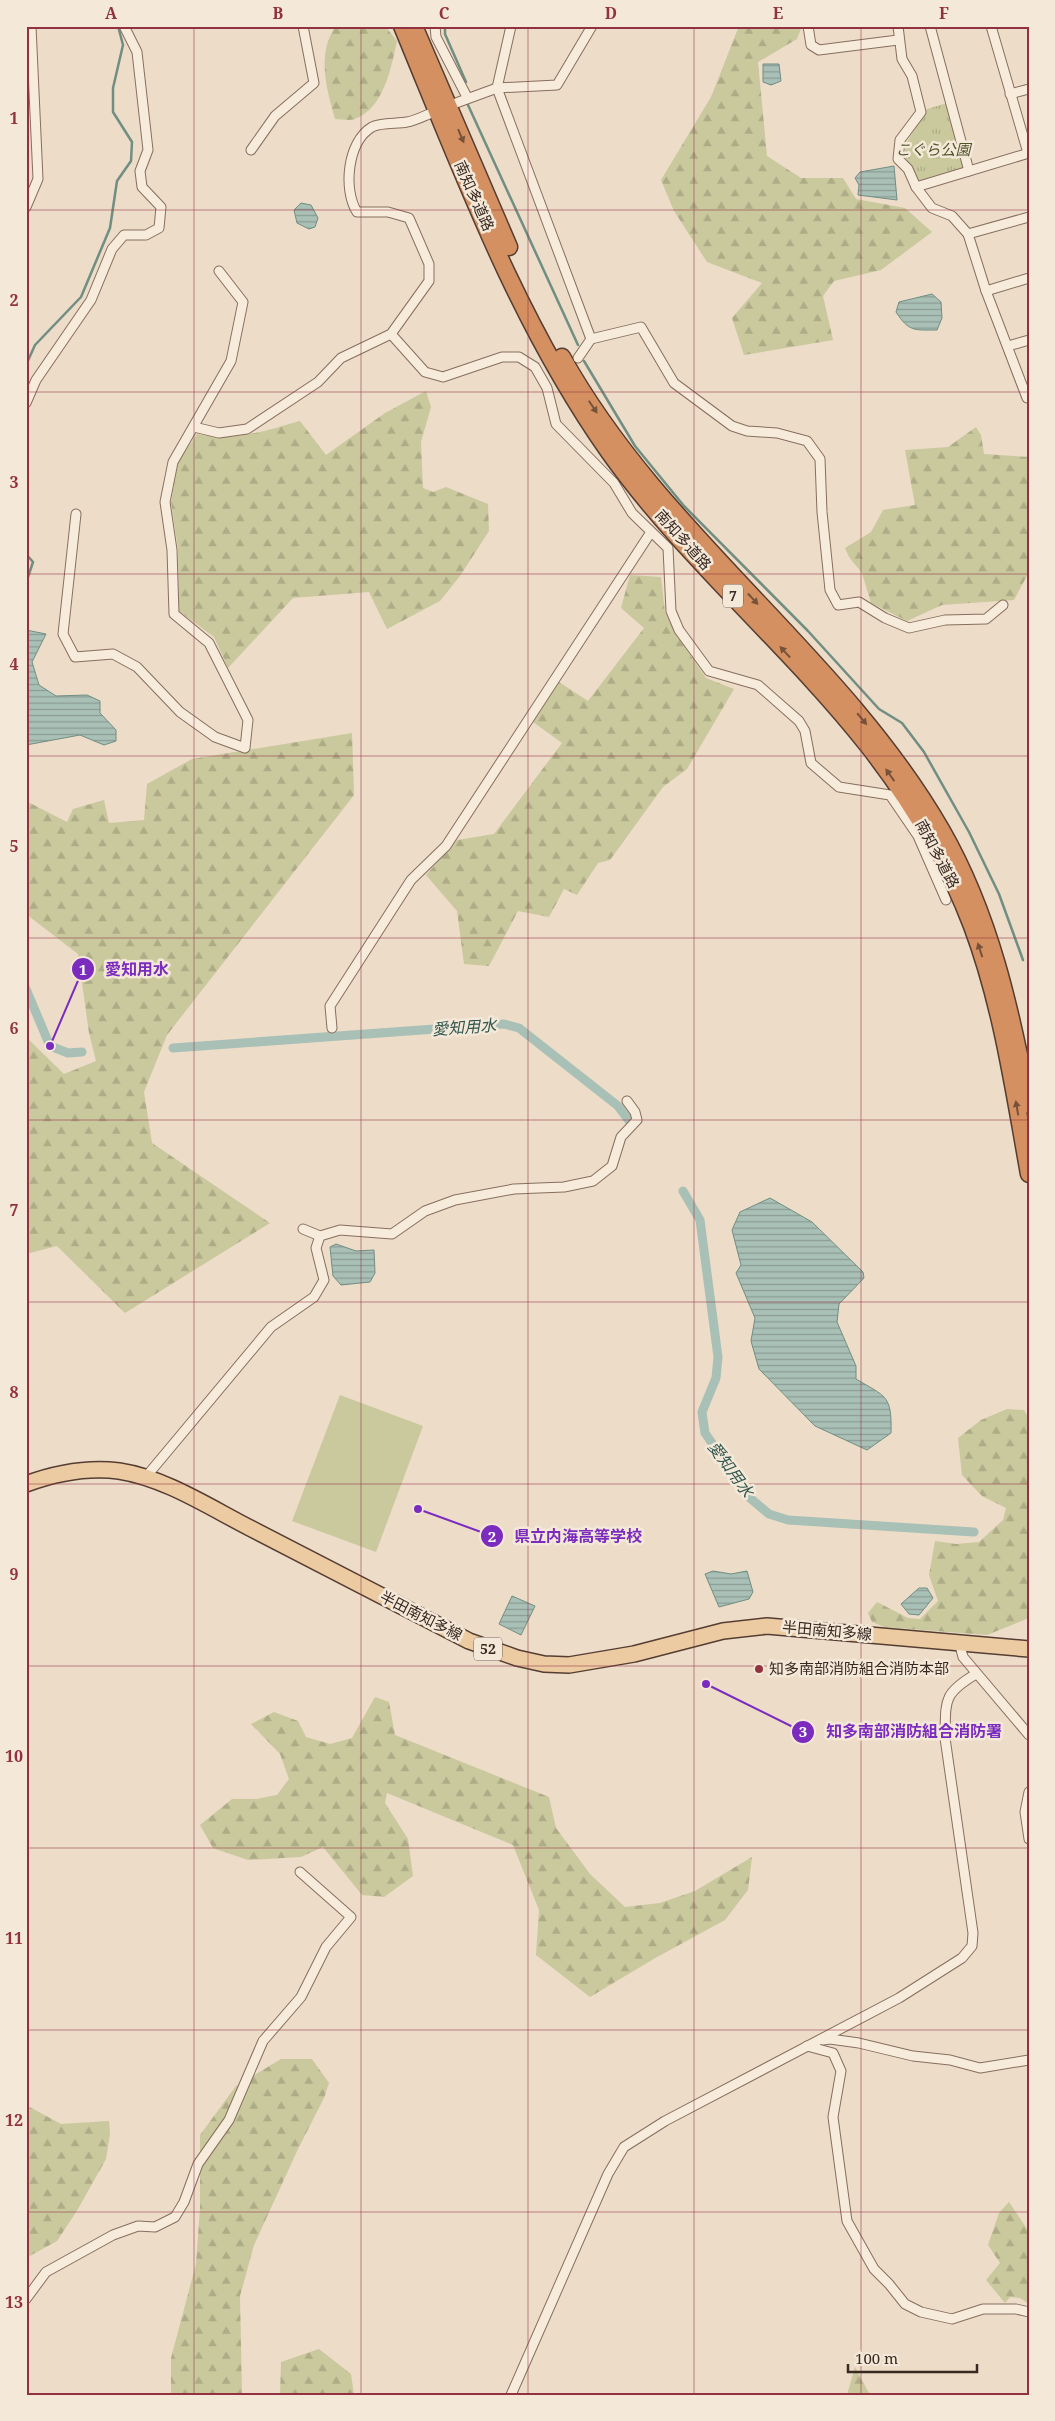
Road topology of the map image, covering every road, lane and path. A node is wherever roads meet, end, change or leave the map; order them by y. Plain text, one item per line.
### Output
1 (31, 26) edge
2 (124, 26) edge
3 (303, 26) edge
4 (402, 26) edge
5 (414, 26) edge
6 (435, 26) edge
7 (511, 26) edge
8 (592, 26) edge
9 (808, 26) edge
10 (898, 26) edge
11 (930, 26) edge
12 (991, 26) edge
13 (898, 40) junction
14 (29, 56) edge
15 (497, 88) junction
16 (1029, 89) edge
17 (1010, 94) junction
18 (466, 97) junction
19 (456, 103) dead end
20 (429, 114) dead end
21 (251, 150) dead end
22 (1028, 153) edge
23 (969, 171) junction
24 (916, 187) junction
25 (26, 207) edge
26 (1029, 217) edge
27 (968, 234) junction
28 (218, 271) dead end
29 (1029, 278) edge
30 (986, 291) junction
31 (391, 334) junction
32 (591, 339) junction
33 (1029, 340) edge
34 (1008, 346) junction
35 (578, 358) dead end
36 (1029, 397) edge
37 (26, 403) edge
38 (194, 427) junction
39 (76, 514) dead end
40 (651, 532) junction
41 (1003, 605) dead end
42 (946, 900) dead end
43 (332, 1028) dead end
44 (628, 1101) dead end
45 (1029, 1105) edge
46 (1029, 1174) edge
47 (304, 1229) dead end
48 (320, 1236) junction
49 (145, 1478) junction
50 (26, 1484) edge
51 (959, 1642) junction
52 (986, 1644) junction
53 (1029, 1644) edge
54 (1029, 1649) edge
55 (976, 1674) junction
56 (1029, 1735) edge
57 (1029, 1792) edge
58 (1029, 1840) edge
59 (300, 1872) dead end
60 (816, 2041) junction
61 (807, 2046) junction
62 (1029, 2060) edge
63 (26, 2299) edge
64 (1029, 2312) edge
65 (511, 2395) edge

1 - 14 street
2 - 37 street
3 - 21 street
46 -> 4 highway, 南知多道路 / 7
5 -> 45 highway, 南知多道路 / 7
6 - 18 street
7 - 15 street
8 - 15 street
9 - 13 street
10 - 13 street
11 - 23 street
12 - 17 street
13 - 24 street
14 - 25 street
15 - 18 street
15 - 32 street
16 - 17 street
17 - 22 street
18 - 19 street
20 - 31 street
22 - 23 street
23 - 24 street
24 - 27 street
26 - 27 street
27 - 30 street
28 - 38 street
29 - 30 street
30 - 34 street
31 - 38 street
31 - 40 street
32 - 35 street
32 - 41 street
33 - 34 street
34 - 36 street
38 - 39 street
40 - 42 street
40 - 43 street
44 - 48 street
47 - 48 street
48 - 49 street
49 - 50 main road, 半田南知多線 / 52
49 - 51 main road, 半田南知多線 / 52
51 - 52 main road, 半田南知多線 / 52
51 - 55 street
52 - 53 main road, 半田南知多線 / 52
52 - 54 main road, 半田南知多線 / 52
55 - 56 street
55 - 60 street
57 - 58 street
59 - 63 street
60 - 61 street
60 - 62 street
61 - 64 street
61 - 65 street

